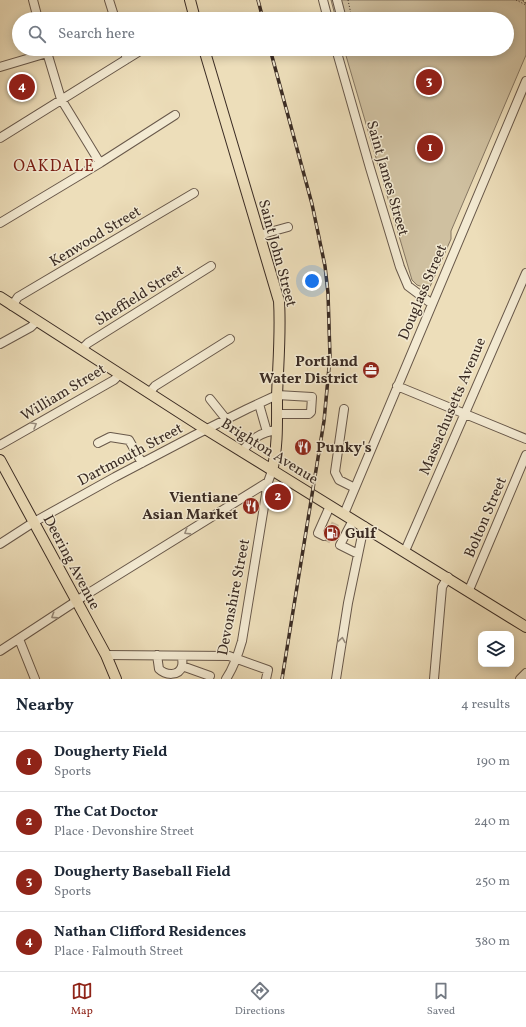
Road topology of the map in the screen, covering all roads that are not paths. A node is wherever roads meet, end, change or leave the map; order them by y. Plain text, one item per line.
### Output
1 (33, 0) edge
2 (109, 0) edge
3 (190, 0) edge
4 (323, 0) edge
5 (338, 0) edge
6 (36, 12) edge
7 (113, 12) edge
8 (193, 12) edge
9 (326, 12) edge
10 (341, 12) edge
11 (32, 56) edge
12 (48, 56) edge
13 (126, 56) edge
14 (132, 56) edge
15 (206, 56) edge
16 (338, 56) edge
17 (127, 59) junction
18 (0, 67) edge
19 (526, 81) edge
20 (61, 99) junction
21 (175, 115) dead end
22 (0, 138) edge
23 (100, 163) junction
24 (194, 193) dead end
25 (0, 223) edge
26 (288, 227) dead end
27 (259, 235) junction
28 (211, 266) dead end
29 (526, 273) edge
30 (0, 297) edge
31 (432, 304) junction
32 (12, 306) junction
33 (37, 321) junction
34 (230, 339) dead end
35 (0, 344) edge
36 (82, 349) junction
37 (120, 374) junction
38 (397, 386) junction
39 (149, 393) junction
40 (278, 395) junction
41 (210, 399) dead end
42 (259, 404) junction
43 (344, 409) dead end
44 (465, 413) junction
45 (277, 414) junction
46 (226, 419) junction
47 (206, 429) junction
48 (272, 431) junction
49 (526, 439) edge
50 (98, 443) dead end
51 (0, 445) edge
52 (242, 452) junction
53 (526, 455) edge
54 (0, 460) edge
55 (142, 463) junction
56 (272, 471) junction
57 (268, 482) junction
58 (355, 488) junction
59 (330, 506) junction
60 (344, 514) junction
61 (353, 520) junction
62 (34, 522) junction
63 (364, 526) junction
64 (325, 528) dead end
65 (0, 544) edge
66 (405, 551) junction
67 (358, 554) junction
68 (448, 577) junction
69 (469, 590) junction
70 (76, 601) junction
71 (526, 626) edge
72 (19, 639) junction
73 (0, 651) edge
74 (106, 655) junction
75 (157, 656) junction
76 (182, 656) junction
77 (237, 659) junction
78 (182, 666) junction
79 (526, 673) edge
80 (210, 676) dead end
81 (35, 679) edge
82 (116, 679) edge
83 (226, 679) edge
84 (266, 679) edge
85 (336, 679) edge
86 (434, 679) edge
87 (520, 679) edge

1 - 6 street
2 - 7 street
3 - 8 main road
4 - 9 street
5 - 10 street
11 - 18 street
12 - 20 street
13 - 17 street
14 - 17 street
15 - 27 main road, Saint John Street
16 - 31 street, Saint James Street
17 - 20 street
19 - 31 street, Douglass Street
20 - 22 street
20 - 23 street
21 - 23 street
23 - 25 street
24 - 32 street, Kenwood Street
26 - 27 street
27 - 40 main road, Saint John Street
28 - 36 street, Sheffield Street
29 - 44 street, Massachusetts Avenue
30 - 32 main road, Brighton Avenue
31 - 38 street, Douglass Street
32 - 33 main road, Brighton Avenue
33 - 35 street
33 - 36 main road, Brighton Avenue
34 - 39 street
36 - 37 main road, Brighton Avenue
37 - 39 main road, Brighton Avenue
51 -> 37 street, William Street
38 - 44 street
38 - 58 street, Douglass Street
39 - 47 main road, Brighton Avenue
40 - 42 street, Dartmouth Street
40 - 45 main road, Saint John Street
40 - 45 street
41 - 46 street
42 - 46 street, Dartmouth Street
42 - 48 street
43 - 58 street
44 - 49 street
44 - 66 street, Massachusetts Avenue
45 - 48 main road, Saint John Street
46 - 47 street, Dartmouth Street
47 - 52 main road, Brighton Avenue
47 - 55 street, Dartmouth Street
48 - 52 street
48 - 56 main road, Saint John Street
50 - 55 street
52 - 56 main road, Brighton Avenue
53 - 69 street, Bolton Street
54 - 62 main road, Deering Avenue
55 - 62 street, Dartmouth Street
56 - 57 street, Devonshire Street
56 - 59 main road, Brighton Avenue
57 -> 70 street
57 - 77 street, Devonshire Street
58 - 60 street, Douglass Street
59 - 60 main road, Brighton Avenue
59 - 64 street
60 - 61 main road, Brighton Avenue
61 - 63 main road, Brighton Avenue
61 - 67 street
62 - 65 street, Dartmouth Street
62 - 70 main road, Deering Avenue
63 - 66 main road, Brighton Avenue
63 - 67 street
66 - 68 main road, Brighton Avenue
85 -> 67 street
68 - 69 main road, Brighton Avenue
68 - 86 street
69 - 71 main road, Brighton Avenue
70 -> 72 street
70 - 74 main road, Deering Avenue
72 - 73 street
72 - 81 street
74 - 75 street
74 - 82 main road, Deering Avenue
75 - 76 street
75 - 78 street
76 - 77 street
76 - 78 street
77 - 83 street, Devonshire Street
77 - 84 street
78 - 80 street
79 - 87 street

